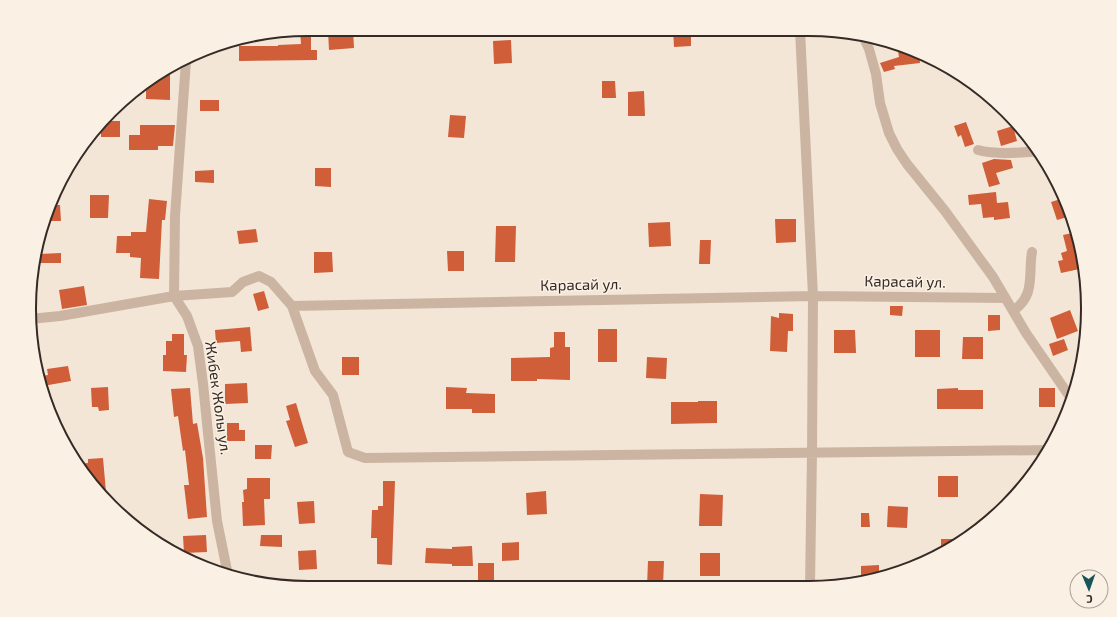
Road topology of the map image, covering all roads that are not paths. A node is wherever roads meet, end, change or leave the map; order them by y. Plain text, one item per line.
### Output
1 (800, 36) edge
2 (866, 42) edge
3 (186, 65) edge
4 (978, 150) dead end
5 (1031, 152) edge
6 (1032, 252) dead end
7 (174, 296) junction
8 (813, 296) junction
9 (1005, 298) junction
10 (292, 306) junction
11 (1013, 311) junction
12 (37, 318) edge
13 (1068, 394) edge
14 (1041, 450) edge
15 (812, 453) junction
16 (227, 569) edge
17 (810, 581) edge

1 - 8 street
2 - 9 street
3 - 7 street
4 - 5 street
6 - 11 street
7 - 10 street
7 - 12 street
7 - 16 street, Жибек Жолы ул.
8 - 9 street, Карасай ул.
8 - 10 street, Карасай ул.
8 - 15 street
9 - 11 street
10 - 15 street
11 - 13 street
14 - 15 street
15 - 17 street

